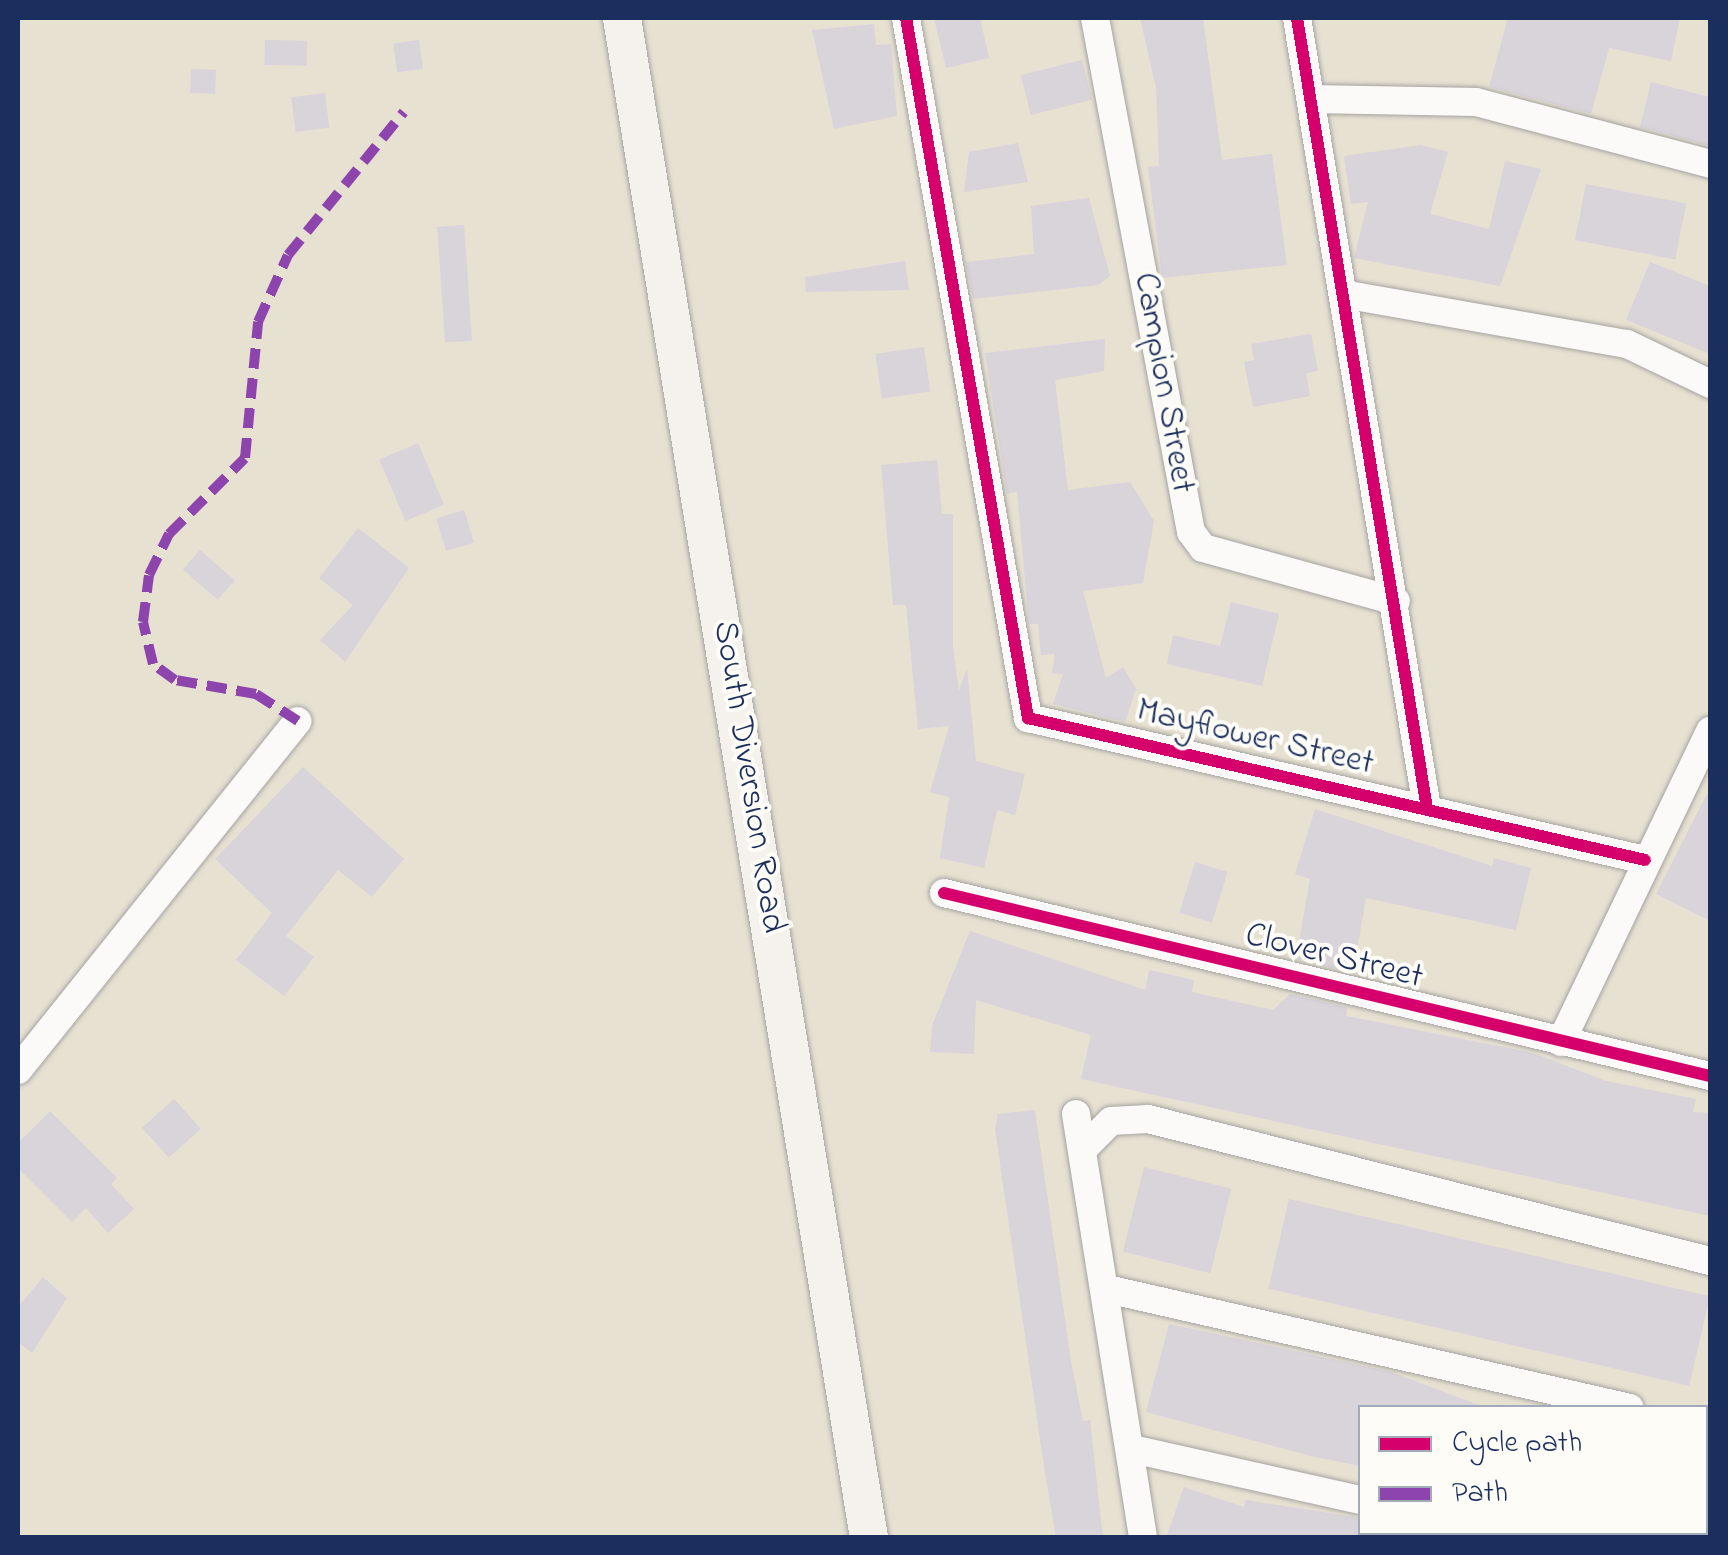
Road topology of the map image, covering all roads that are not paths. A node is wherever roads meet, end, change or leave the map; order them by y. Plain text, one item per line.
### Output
1 (622, 18) edge
2 (906, 18) edge
3 (1096, 18) edge
4 (1297, 18) edge
5 (1311, 99) junction
6 (1710, 164) edge
7 (1348, 295) junction
8 (1710, 384) edge
9 (1396, 600) junction
10 (298, 721) dead end
11 (1710, 731) edge
12 (1428, 808) junction
13 (1644, 860) junction
14 (944, 893) dead end
15 (1562, 1042) junction
16 (18, 1070) edge
17 (1710, 1076) edge
18 (1076, 1114) dead end
19 (1084, 1148) junction
20 (1710, 1261) edge
21 (1107, 1288) junction
22 (1617, 1405) edge
23 (1132, 1448) junction
24 (1358, 1500) edge
25 (869, 1538) edge
26 (1143, 1538) edge

1 - 25 main road, South Diversion Road
2 - 12 street, Mayflower Street
3 - 9 street, Campion Street
4 - 5 street
5 - 6 street
5 - 7 street
7 - 8 street
7 - 9 street
9 - 12 street
10 - 16 street
11 - 13 street
12 - 13 street, Mayflower Street
13 - 15 street
14 - 15 street, Clover Street
15 - 17 street, Clover Street
18 - 19 street
19 - 20 street
19 - 21 street
21 - 22 street
21 - 23 street
23 - 24 street
23 - 26 street

